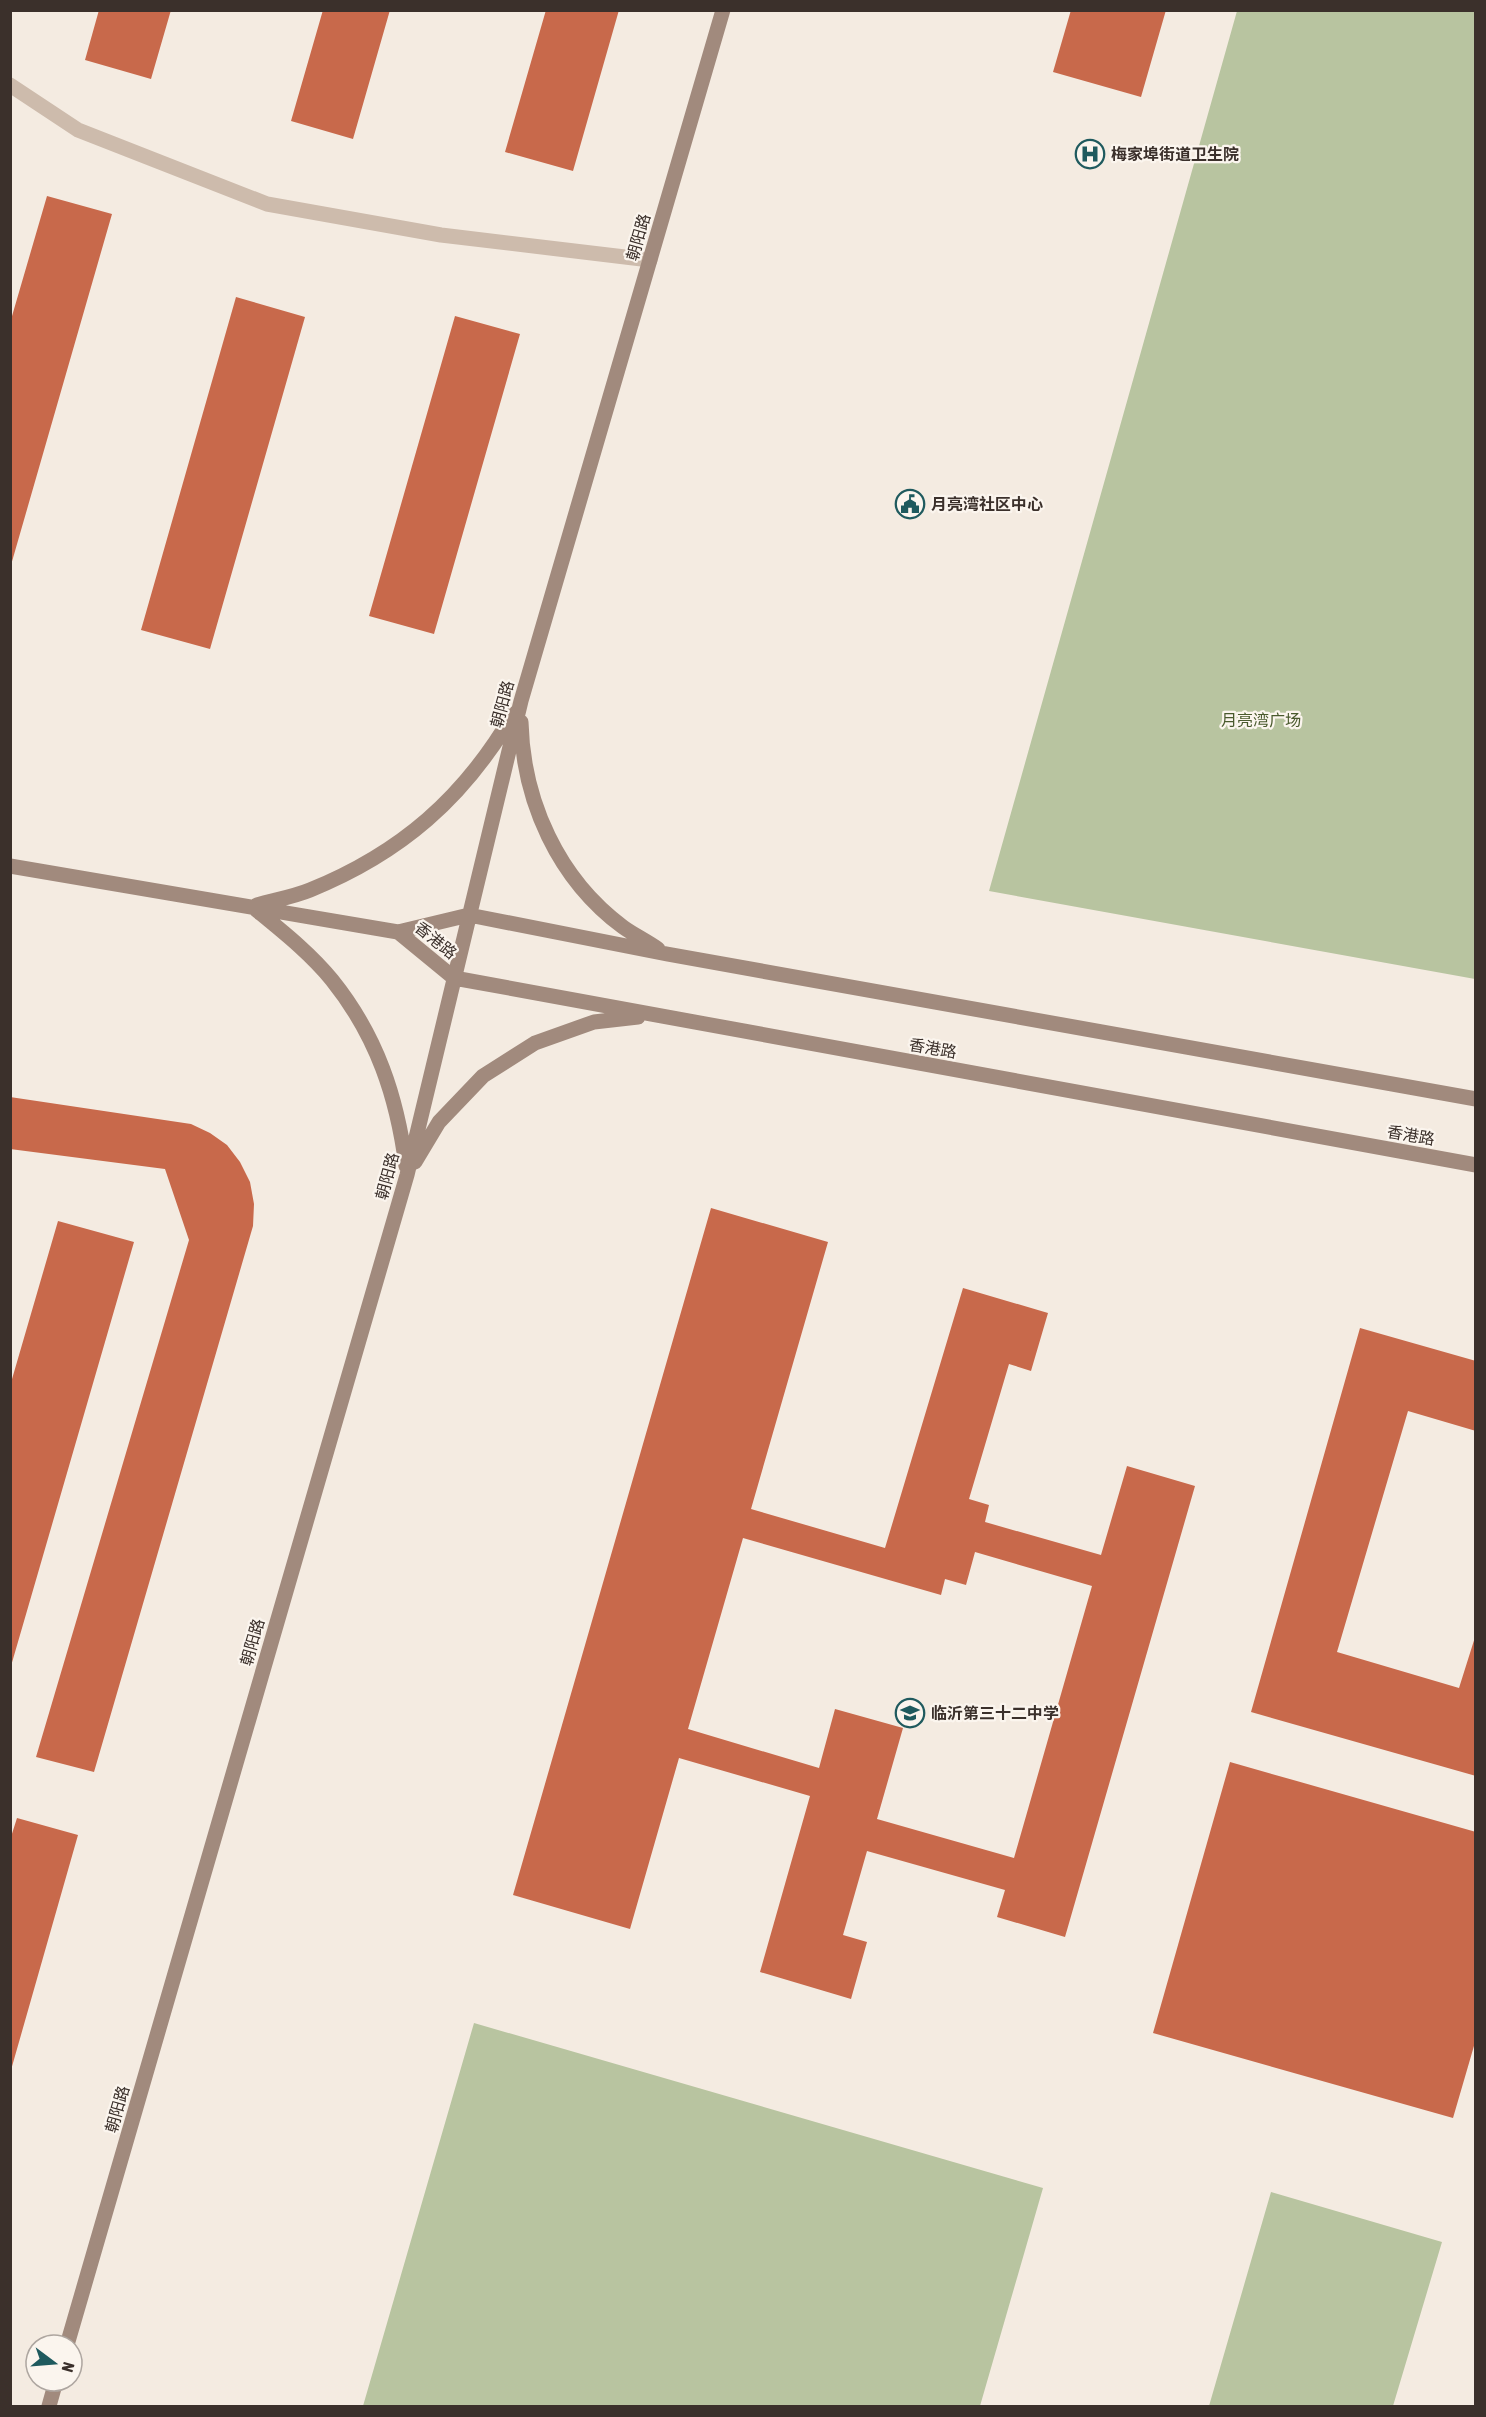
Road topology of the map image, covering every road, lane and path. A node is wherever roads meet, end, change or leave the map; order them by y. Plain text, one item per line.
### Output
1 (723, 10) edge
2 (10, 85) edge
3 (650, 260) junction
4 (521, 701) junction
5 (10, 866) edge
6 (252, 906) junction
7 (470, 915) junction
8 (398, 932) junction
9 (667, 954) junction
10 (454, 978) junction
11 (655, 1015) junction
12 (1476, 1099) edge
13 (1476, 1165) edge
14 (407, 1175) junction
15 (70, 2333) edge

1 - 3 main road, 朝阳路
2 - 3 street
3 - 4 main road, 朝阳路
4 - 6 main road
4 - 7 main road, 朝阳路
4 - 9 main road
5 - 6 main road, 香港路
6 - 8 main road, 香港路
6 - 14 main road
7 - 8 main road, 香港路
7 - 9 main road, 香港路
7 - 10 main road, 朝阳路
8 - 10 main road, 香港路
9 - 12 main road, 香港路
10 - 11 main road, 香港路
10 - 14 main road, 朝阳路
11 - 13 main road, 香港路
11 - 14 main road
14 - 15 main road, 朝阳路

